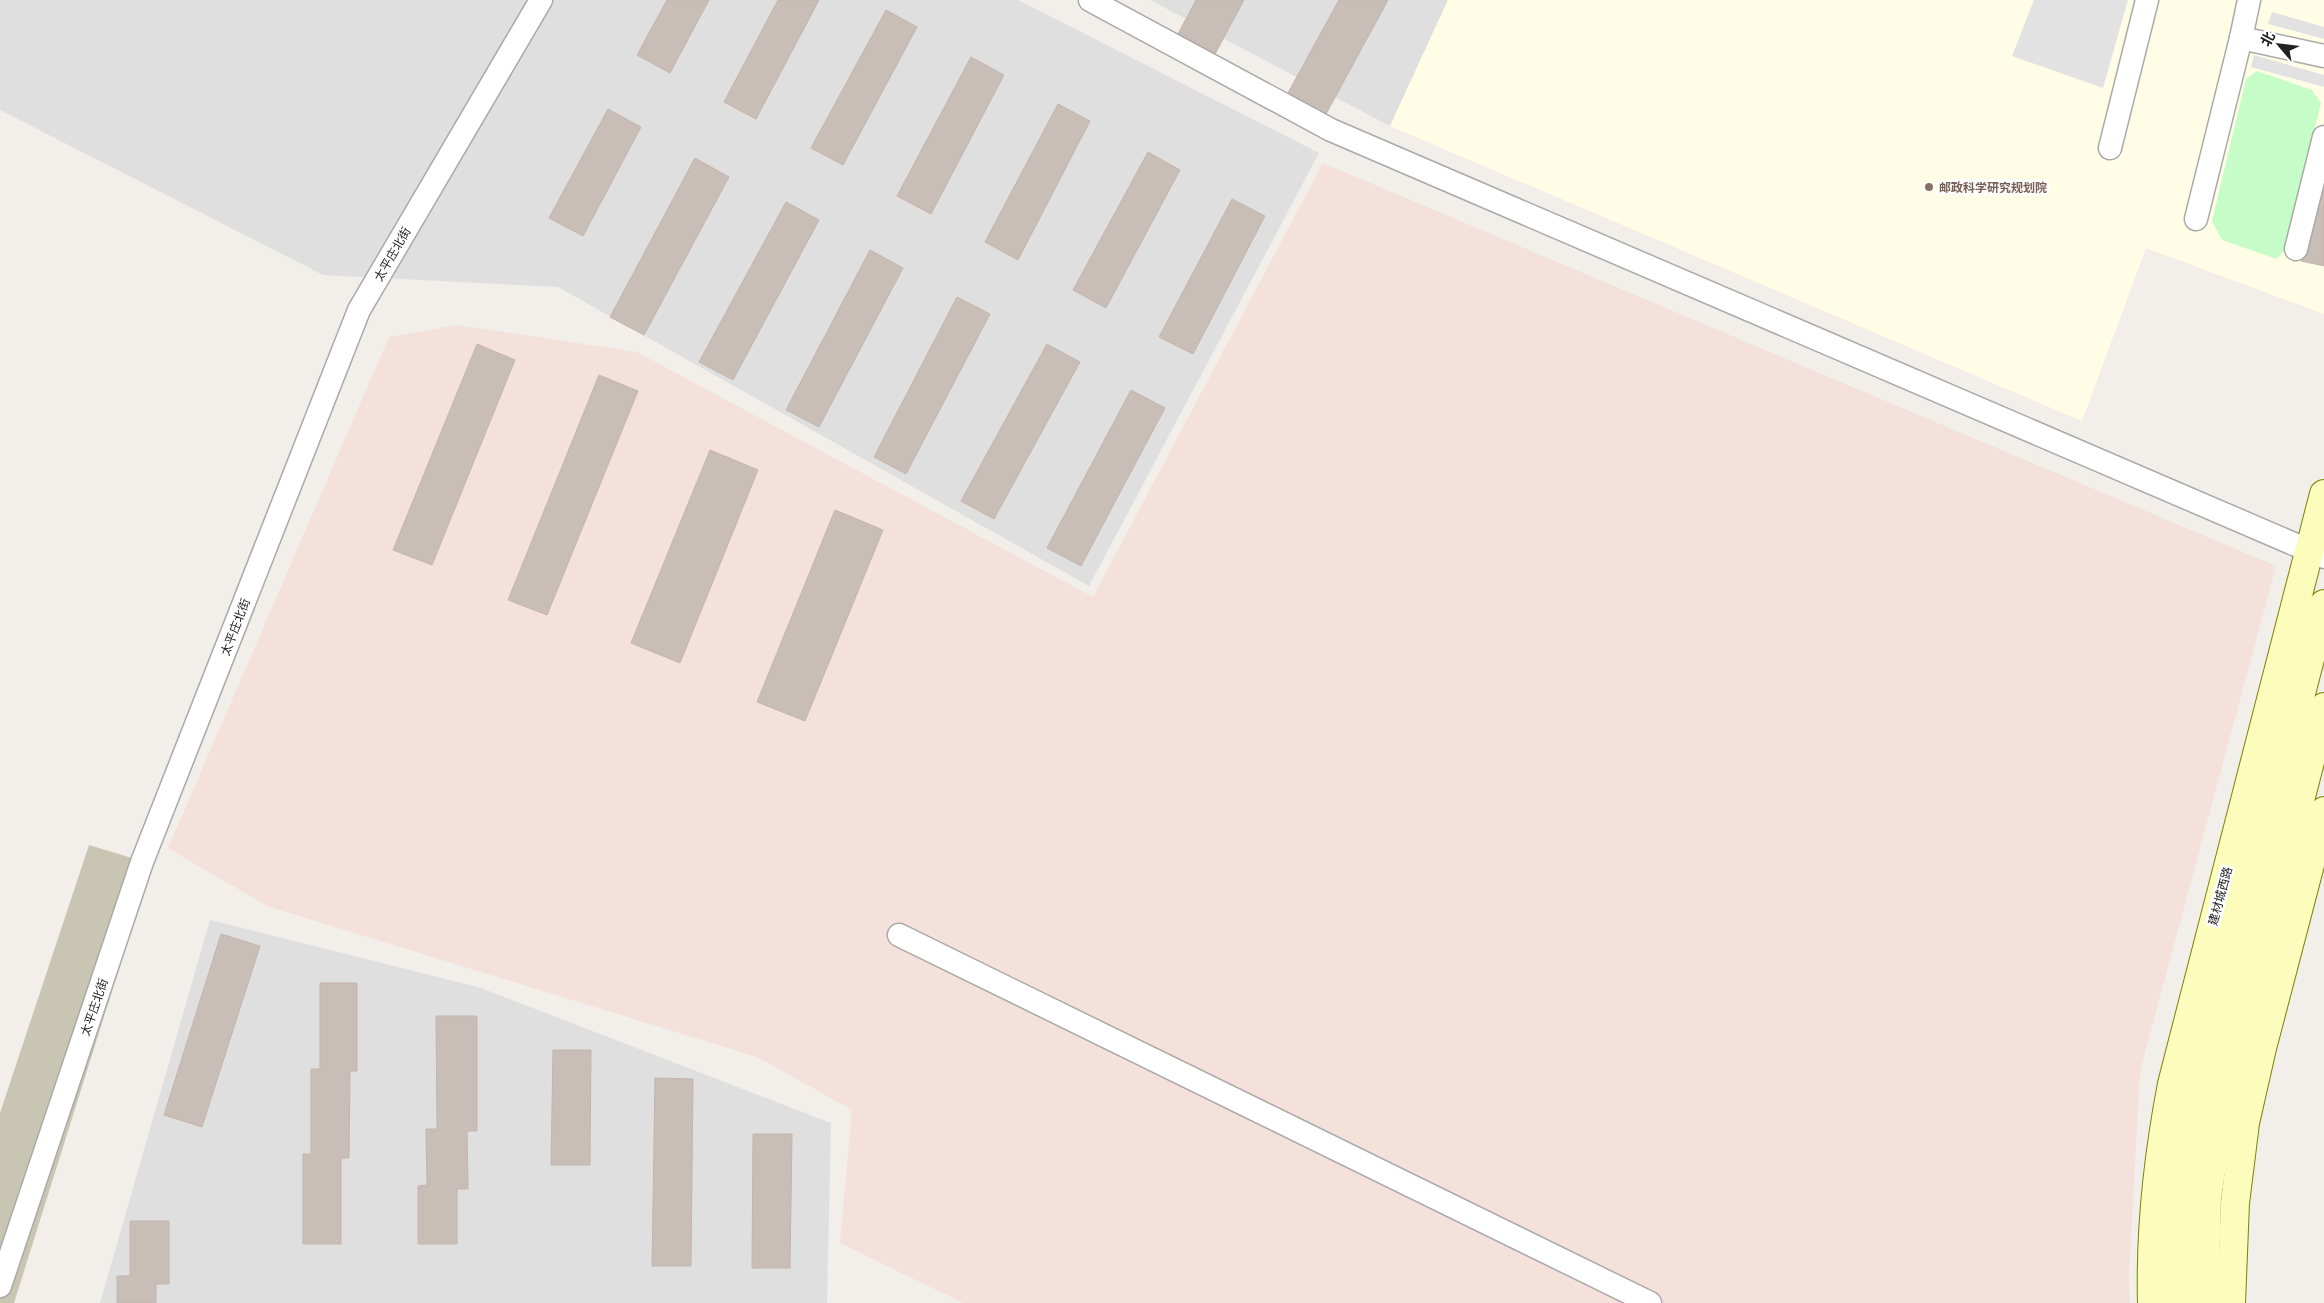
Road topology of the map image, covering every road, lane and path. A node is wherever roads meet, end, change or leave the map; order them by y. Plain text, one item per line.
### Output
1 (541, 0) edge
2 (1090, 0) edge
3 (2147, 0) edge
4 (2249, 0) edge
5 (2241, 38) junction
6 (2324, 56) edge
7 (2324, 137) edge
8 (2110, 148) dead end
9 (2196, 219) dead end
10 (2296, 249) dead end
11 (2324, 494) edge
12 (2317, 554) edge
13 (2324, 604) edge
14 (2324, 707) edge
15 (2324, 811) edge
16 (899, 935) dead end
17 (0, 1286) edge
18 (1650, 1303) edge
19 (2152, 1303) edge
20 (2178, 1303) edge
21 (2204, 1303) edge
22 (2231, 1303) edge

1 - 17 street, 太平庄北街
2 - 12 street
3 - 8 street
4 - 5 street
5 - 6 street
5 - 9 street
7 - 10 street
11 - 12 street, 建材城西路
12 - 19 street, 建材城西路
13 - 20 street
14 - 21 street
15 - 22 street
16 - 18 street

